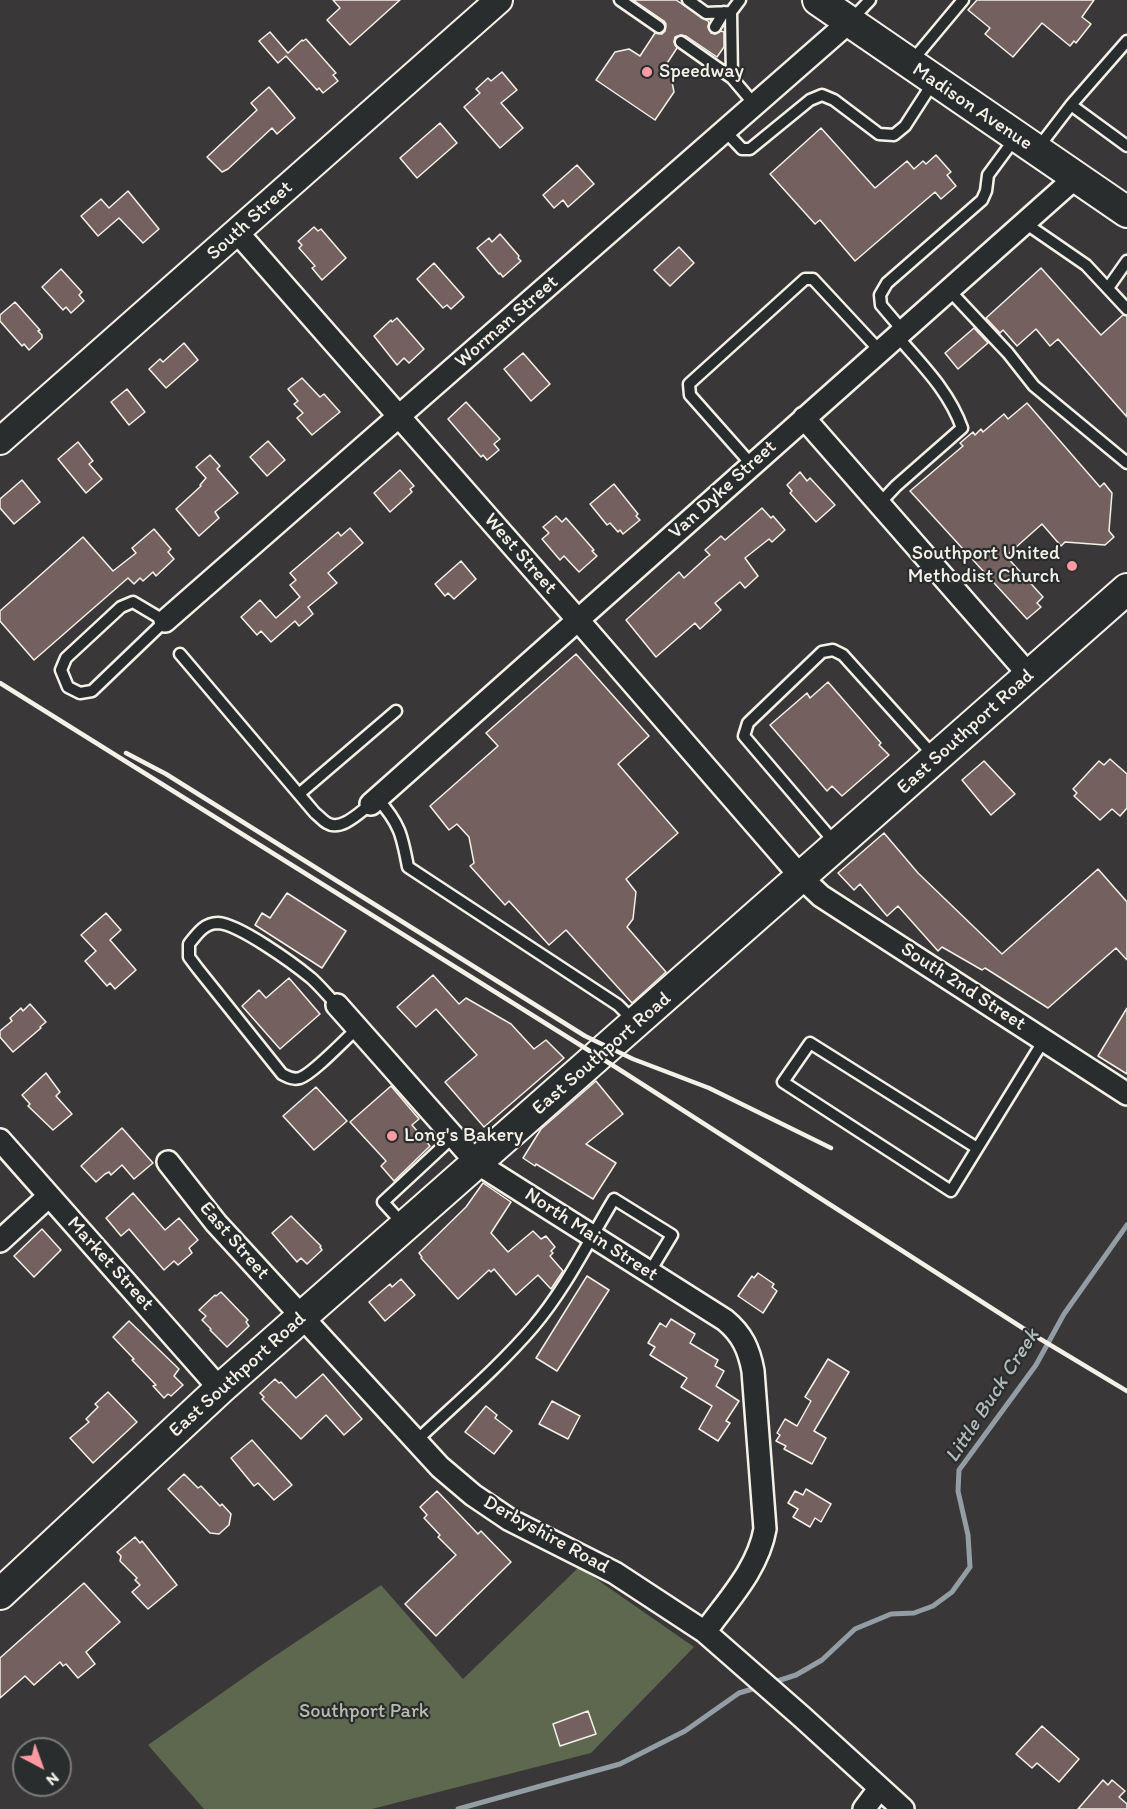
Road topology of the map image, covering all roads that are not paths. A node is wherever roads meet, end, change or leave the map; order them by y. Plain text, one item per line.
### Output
1 (499, 0) edge
2 (620, 0) edge
3 (688, 0) edge
4 (740, 0) edge
5 (818, 0) edge
6 (870, 0) edge
7 (963, 0) edge
8 (728, 12) junction
9 (849, 22) junction
10 (659, 24) dead end
11 (715, 27) dead end
12 (1127, 41) edge
13 (681, 42) dead end
14 (909, 64) junction
15 (732, 78) junction
16 (934, 81) junction
17 (755, 105) junction
18 (1071, 105) junction
19 (725, 131) junction
20 (1026, 143) junction
21 (1127, 146) edge
22 (1076, 178) junction
23 (1127, 212) edge
24 (1025, 223) junction
25 (237, 232) junction
26 (1127, 261) edge
27 (1108, 288) junction
28 (949, 290) junction
29 (1127, 309) edge
30 (900, 334) junction
31 (880, 351) junction
32 (399, 417) junction
33 (804, 418) junction
34 (0, 441) edge
35 (1127, 463) edge
36 (752, 465) junction
37 (879, 504) junction
38 (1127, 589) edge
39 (578, 620) junction
40 (165, 621) junction
41 (180, 654) dead end
42 (1030, 676) junction
43 (396, 711) dead end
44 (936, 759) junction
45 (299, 794) junction
46 (374, 801) junction
47 (837, 846) junction
48 (802, 878) junction
49 (337, 1005) joint
50 (636, 1024) junction
51 (357, 1028) junction
52 (1044, 1040) junction
53 (1127, 1094) edge
54 (454, 1136) junction
55 (0, 1140) edge
56 (977, 1148) junction
57 (168, 1162) dead end
58 (477, 1163) junction
59 (49, 1196) junction
60 (405, 1226) junction
61 (591, 1236) junction
62 (0, 1240) edge
63 (649, 1273) junction
64 (302, 1318) junction
65 (220, 1389) junction
66 (415, 1442) junction
67 (4, 1581) edge
68 (705, 1632) junction
69 (879, 1788) junction
70 (864, 1809) edge
71 (903, 1809) edge

1 - 25 street, South Street
2 - 10 lane
3 - 8 lane
4 - 8 lane
5 - 9 main road, Madison Avenue
6 - 9 lane
7 - 14 lane
8 - 11 lane
8 - 15 lane
9 - 14 main road, Madison Avenue
9 - 17 street, Worman Street
12 - 18 lane
13 - 15 lane
14 - 16 main road, Madison Avenue
15 - 17 lane
16 - 19 lane
16 - 20 main road, Madison Avenue
17 - 19 street, Worman Street
18 - 20 lane
18 - 21 lane
19 - 32 street, Worman Street
20 - 22 main road, Madison Avenue
20 - 30 lane
22 - 23 main road, Madison Avenue
22 - 24 street, Van Dyke Street
24 - 27 lane
24 - 28 street, Van Dyke Street
25 - 32 street, West Street
25 - 34 street, South Street
26 - 27 lane
27 - 29 lane
28 - 30 street, Van Dyke Street
28 - 35 lane
30 - 31 street, Van Dyke Street
30 - 37 lane
31 - 33 street, Van Dyke Street
31 - 36 lane
32 - 39 street, West Street
32 - 40 street, Worman Street
33 - 36 street, Van Dyke Street
33 - 37 street
36 - 39 street, Van Dyke Street
37 - 42 street
38 - 42 main road, East Southport Road
39 - 46 street, Van Dyke Street
39 - 48 street, West Street
40 - 40 lane
41 - 45 lane
42 - 44 main road, East Southport Road
43 - 45 lane
44 - 47 main road, East Southport Road
44 - 47 lane
45 - 46 lane
46 - 50 lane
47 - 48 main road, East Southport Road
48 - 50 main road, East Southport Road
48 - 52 street, South 2nd Street
49 - 51 street, North Main Street
49 - 51 lane
50 - 58 main road, East Southport Road
51 - 54 street, North Main Street
52 - 53 street, South 2nd Street
52 - 56 lane
54 - 58 street, North Main Street
54 - 60 lane
55 - 59 street, Market Street
56 - 56 lane
57 - 64 street, East Street
58 - 60 main road, East Southport Road
58 - 61 street, North Main Street
59 - 62 street
59 - 65 street, Market Street
60 - 64 main road, East Southport Road
61 - 63 street, North Main Street
61 - 63 lane
61 - 66 lane
63 - 68 street, North Main Street
64 - 65 main road, East Southport Road
64 - 66 street, Derbyshire Road
65 - 67 main road, East Southport Road
66 - 68 street, Derbyshire Road
68 - 69 street, Derbyshire Road
69 - 70 street
69 - 71 street, Derbyshire Road

